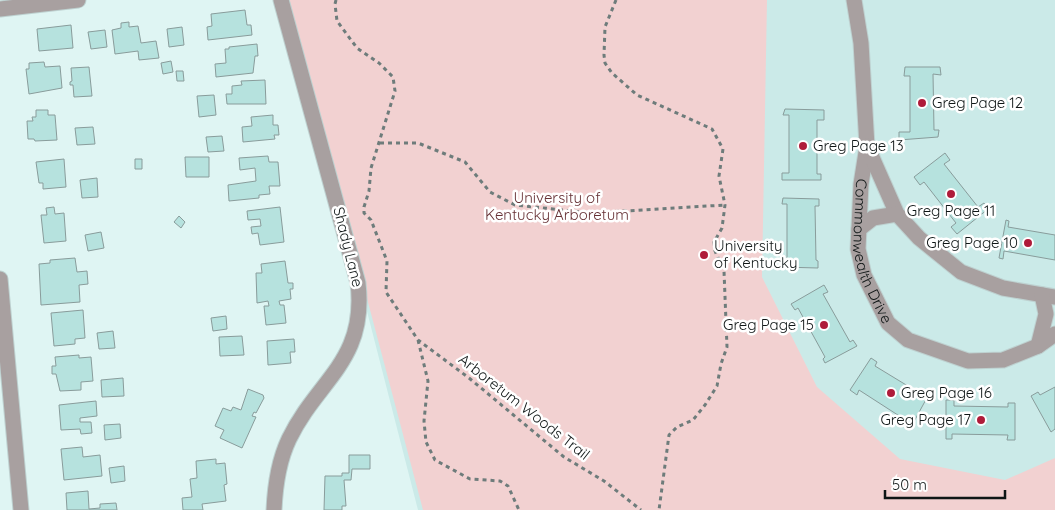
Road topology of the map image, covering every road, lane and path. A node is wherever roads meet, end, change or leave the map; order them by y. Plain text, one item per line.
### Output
1 (78, 0) edge
2 (281, 0) edge
3 (336, 0) edge
4 (616, 0) edge
5 (854, 0) edge
6 (0, 9) edge
7 (380, 142) junction
8 (867, 146) junction
9 (725, 206) junction
10 (897, 214) junction
11 (859, 229) junction
12 (0, 279) edge
13 (1049, 296) edge
14 (1055, 334) edge
15 (418, 340) junction
16 (1038, 346) junction
17 (21, 510) edge
18 (274, 510) edge
19 (519, 510) edge
20 (642, 510) edge
21 (659, 510) edge

1 - 6 street
2 - 18 street, Shady Lane
3 - 7 path, Arboretum Woods Trail
4 - 9 path
5 - 8 street, Commonwealth Drive
7 - 9 path
7 - 15 path, Arboretum Woods Trail
8 - 10 street, Commonwealth Drive
8 - 11 street, Commonwealth Drive
9 - 21 path
10 - 11 street
10 - 13 street, Commonwealth Drive
11 - 16 street, Commonwealth Drive
12 - 17 street
13 - 16 street
14 - 16 street, Commonwealth Drive
15 - 19 path, Arboretum Woods Trail
15 - 20 path, Arboretum Woods Trail

